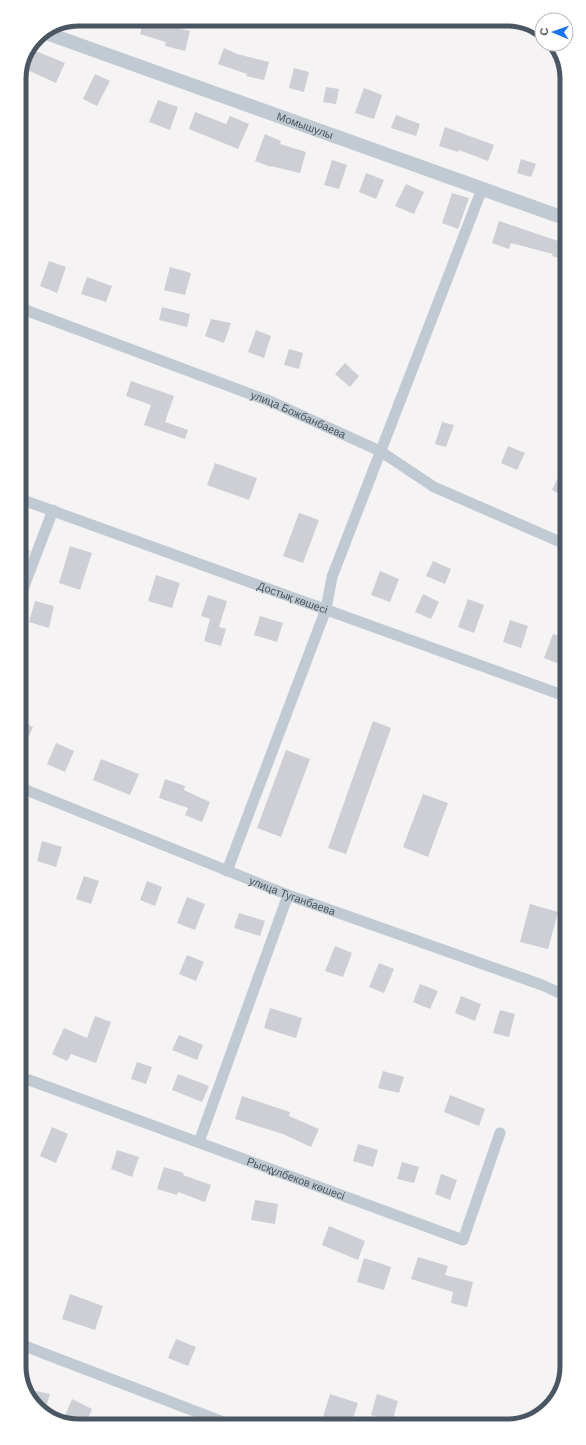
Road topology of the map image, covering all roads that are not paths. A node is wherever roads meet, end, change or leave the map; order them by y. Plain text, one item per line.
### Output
1 (51, 35) edge
2 (482, 189) junction
3 (560, 217) edge
4 (26, 310) edge
5 (380, 451) junction
6 (26, 501) edge
7 (53, 510) junction
8 (560, 542) edge
9 (26, 581) edge
10 (326, 609) junction
11 (560, 694) edge
12 (26, 790) edge
13 (227, 871) junction
14 (288, 895) junction
15 (560, 993) edge
16 (26, 1079) edge
17 (500, 1133) dead end
18 (199, 1142) junction
19 (26, 1347) edge
20 (215, 1419) edge

1 - 2 street, Момышулы
2 - 3 street, Момышулы
2 - 5 street
4 - 5 street, улица Божбанбаева
5 - 8 street, улица Божбанбаева
5 - 10 street
6 - 7 street, Достық көшесі
7 - 9 street
7 - 10 street, Достық көшесі
10 - 11 street, Достық көшесі
10 - 13 street
12 - 13 street, улица Туганбаева
13 - 14 street, улица Туганбаева
14 - 15 street, улица Туганбаева
14 - 18 street
16 - 18 street, Рысқұлбеков көшесі
17 - 18 street, Рысқұлбеков көшесі
19 - 20 street

